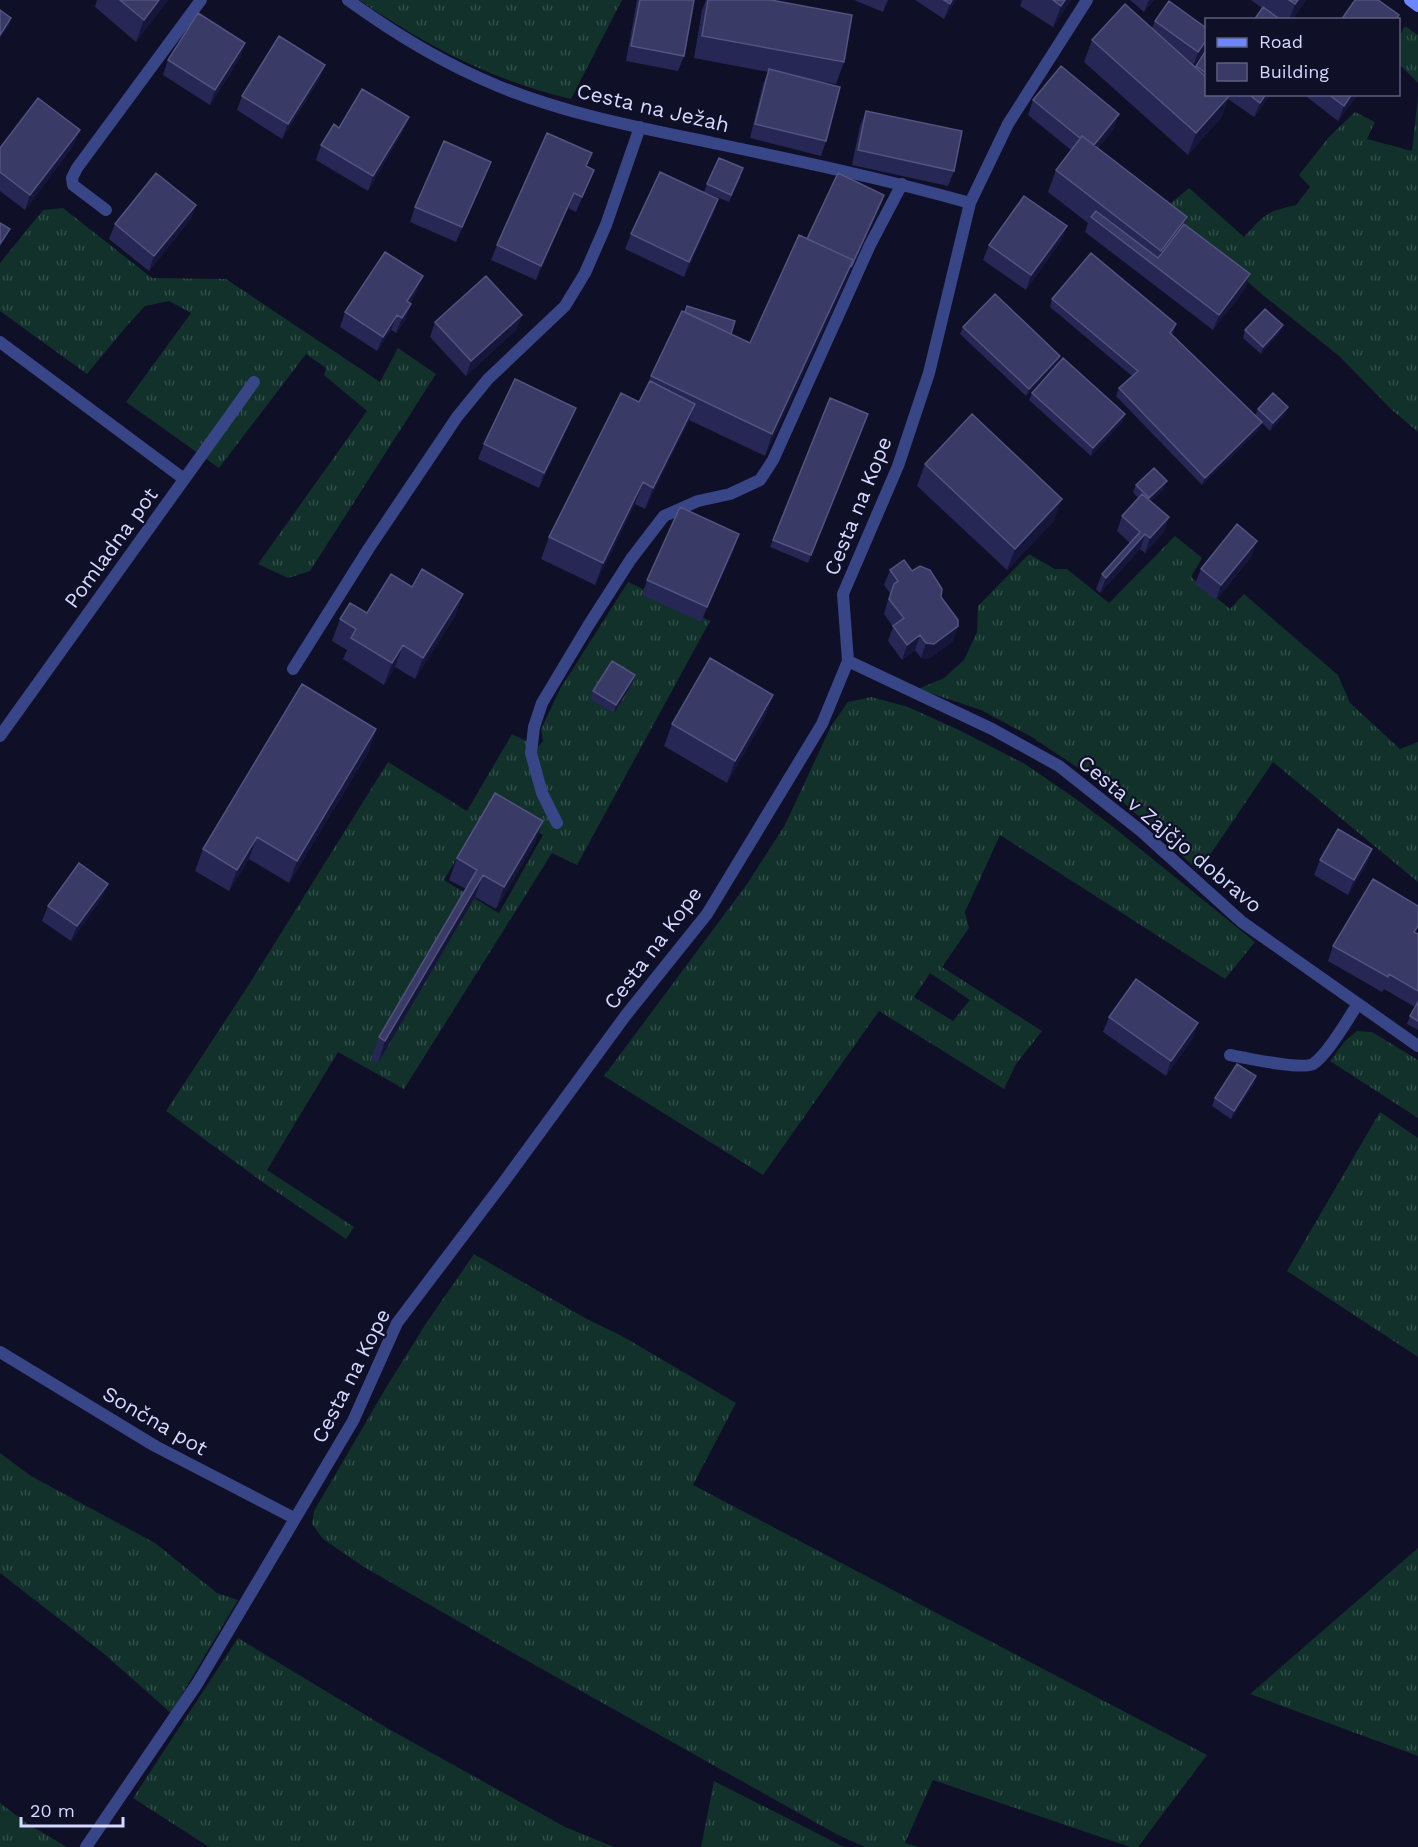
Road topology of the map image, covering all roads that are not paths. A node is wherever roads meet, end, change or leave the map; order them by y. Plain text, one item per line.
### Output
1 (201, 0) edge
2 (348, 0) edge
3 (1087, 0) edge
4 (1410, 0) edge
5 (1418, 6) edge
6 (640, 127) junction
7 (902, 184) junction
8 (970, 203) junction
9 (106, 210) dead end
10 (0, 342) edge
11 (254, 382) dead end
12 (184, 479) junction
13 (848, 661) junction
14 (293, 669) dead end
15 (0, 736) edge
16 (557, 823) dead end
17 (1358, 1004) junction
18 (1418, 1046) edge
19 (1230, 1055) dead end
20 (0, 1352) edge
21 (294, 1518) junction
22 (86, 1847) edge

1 - 9 street
2 - 6 street, Cesta na Ježah
3 - 8 street, Cesta na Kope
4 - 5 street
6 - 7 street, Cesta na Ježah
6 - 14 street
7 - 8 street, Cesta na Ježah
7 - 16 street
8 - 13 street, Cesta na Kope
10 - 12 street
11 - 12 street, Pomladna pot
12 - 15 street, Pomladna pot
13 - 17 street, Cesta v Zajčjo dobravo
13 - 21 street, Cesta na Kope
17 - 18 street, Cesta v Zajčjo dobravo
17 - 19 street
20 - 21 street, Sončna pot
21 - 22 street, Cesta na Kope

